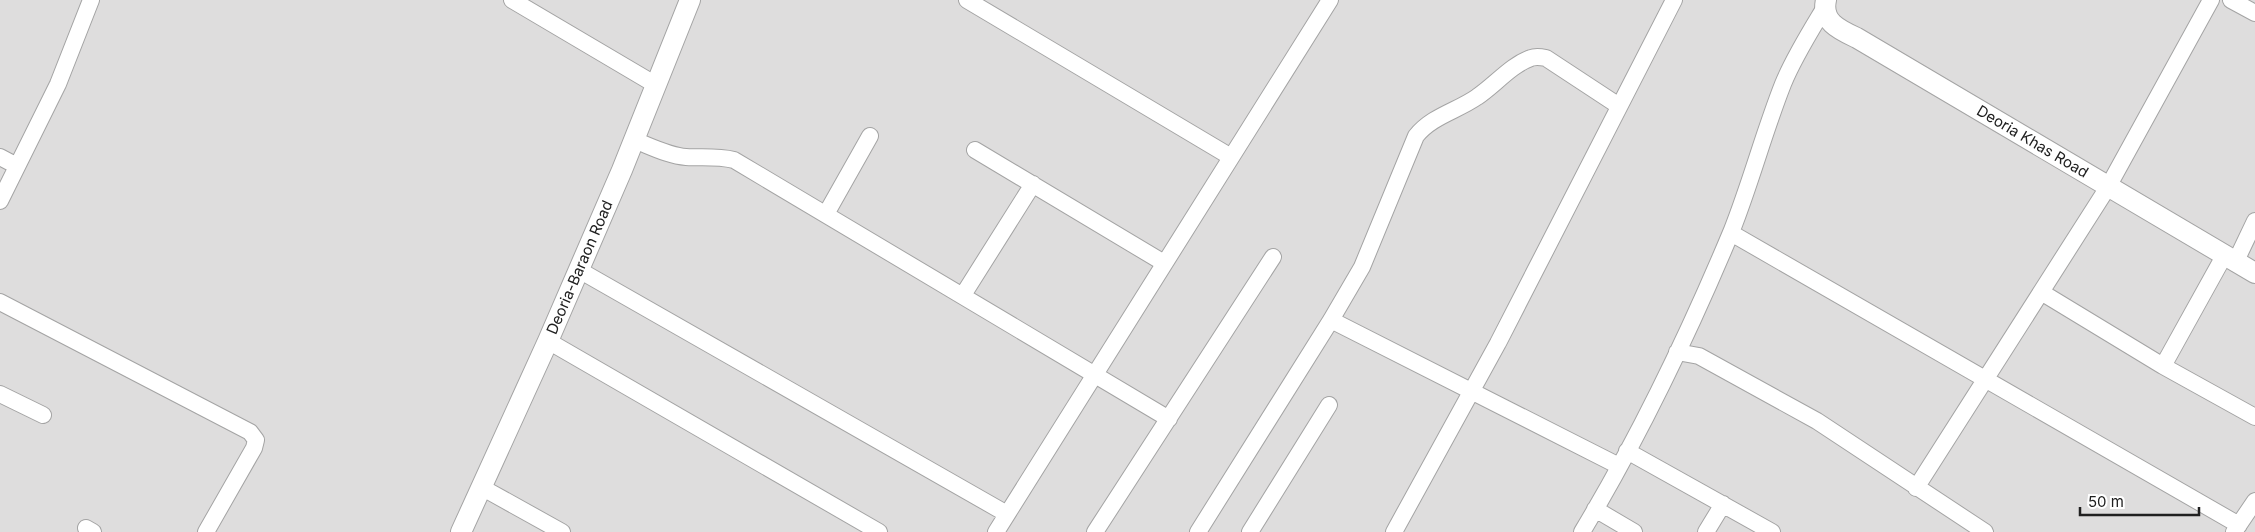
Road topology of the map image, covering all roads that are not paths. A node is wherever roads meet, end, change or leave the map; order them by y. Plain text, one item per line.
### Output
1 (91, 0) edge
2 (512, 0) edge
3 (690, 0) edge
4 (967, 0) edge
5 (1330, 0) edge
6 (1674, 0) edge
7 (2211, 0) edge
8 (2231, 0) edge
9 (1826, 4) edge
10 (2255, 13) edge
11 (656, 85) junction
12 (1619, 106) junction
13 (870, 136) dead end
14 (634, 140) junction
15 (975, 150) dead end
16 (0, 157) edge
17 (1231, 157) junction
18 (18, 166) junction
19 (1033, 184) junction
20 (2108, 187) junction
21 (0, 201) edge
22 (826, 214) junction
23 (2255, 221) edge
24 (1730, 233) junction
25 (1273, 257) dead end
26 (2229, 259) junction
27 (1164, 263) junction
28 (579, 270) junction
29 (2255, 273) edge
30 (2041, 292) junction
31 (963, 295) junction
32 (0, 302) edge
33 (1332, 320) junction
34 (548, 341) junction
35 (1676, 352) junction
36 (2163, 366) junction
37 (1095, 373) junction
38 (1986, 379) junction
39 (1471, 392) junction
40 (0, 394) edge
41 (1329, 405) dead end
42 (43, 415) dead end
43 (2255, 417) edge
44 (1169, 418) junction
45 (1627, 451) junction
46 (1619, 466) junction
47 (481, 488) junction
48 (1916, 488) junction
49 (1723, 504) junction
50 (2254, 504) edge
51 (1595, 509) junction
52 (1007, 514) junction
53 (2236, 528) edge
54 (206, 532) edge
55 (461, 532) edge
56 (562, 532) edge
57 (879, 532) edge
58 (996, 532) edge
59 (1095, 532) edge
60 (1198, 532) edge
61 (1250, 532) edge
62 (1394, 532) edge
63 (1582, 532) edge
64 (1634, 532) edge
65 (1706, 532) edge
66 (1772, 532) edge
67 (1985, 532) edge

1 - 18 street
2 - 11 street
3 - 11 street, Deoria-Baraon Road
4 - 17 street
5 - 17 street
6 - 12 street
7 - 20 street
8 - 10 street
9 - 20 street, Deoria Khas Road
9 - 24 street
11 - 14 street, Deoria-Baraon Road
12 - 33 street
12 - 39 street
13 - 22 street
14 - 22 street
14 - 28 street, Deoria-Baraon Road
15 - 19 street
16 - 18 street
17 - 27 street
18 - 21 street
19 - 27 street
19 - 31 street
20 - 26 street, Deoria Khas Road
20 - 30 street
22 - 31 street
23 - 26 street
24 - 35 street
24 - 38 street
25 - 44 street
26 - 29 street, Deoria Khas Road
26 - 36 street
27 - 37 street
28 - 34 street, Deoria-Baraon Road
28 - 52 street
30 - 36 street
30 - 38 street
31 - 37 street
32 - 54 street
33 - 39 street
33 - 60 street
34 - 47 street, Deoria-Baraon Road
34 - 57 street
35 - 45 street
35 - 48 street
36 - 43 street
37 - 44 street
37 - 52 street
38 - 48 street
38 - 53 street
39 - 46 street
39 - 62 street
40 - 42 street
41 - 61 street
44 - 59 street
45 - 46 street
45 - 49 street
46 - 51 street
47 - 55 street, Deoria-Baraon Road
47 - 56 street
48 - 67 street
49 - 65 street
49 - 66 street
50 - 53 street
51 - 63 street
51 - 64 street
52 - 58 street

